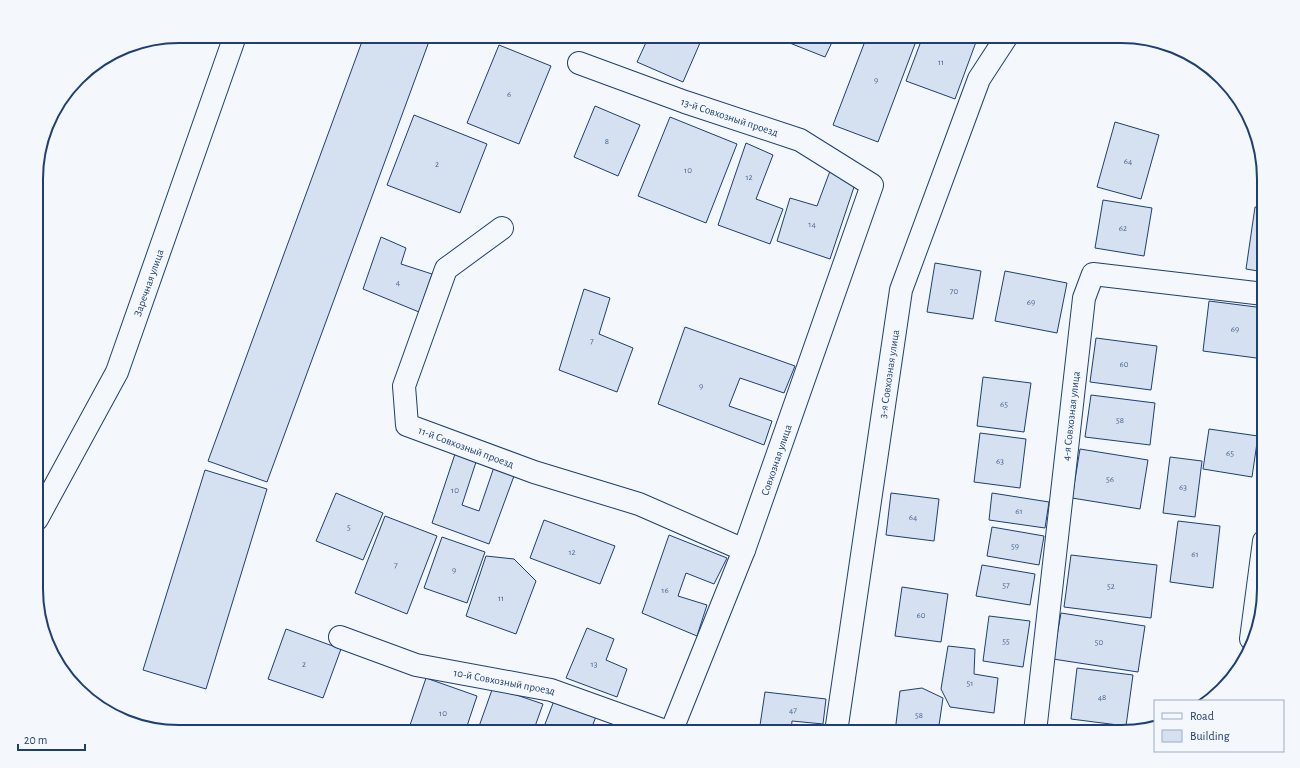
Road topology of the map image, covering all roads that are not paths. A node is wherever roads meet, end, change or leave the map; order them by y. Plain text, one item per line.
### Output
1 (233, 43) edge
2 (1002, 43) edge
3 (579, 63) dead end
4 (872, 185) joint
5 (502, 228) dead end
6 (1257, 293) edge
7 (43, 508) edge
8 (744, 550) junction
9 (1257, 594) edge
10 (1255, 611) edge
11 (340, 637) dead end
12 (650, 725) edge
13 (673, 725) edge
14 (837, 725) edge
15 (1036, 725) edge

1 - 7 street, Заречная улица
2 - 14 street, 3-я Совхозная улица
3 - 4 street, 13-й Совхозный проезд
4 - 8 street, Совхозная улица
5 - 8 street, 11-й Совхозный проезд
6 - 15 street, 4-я Совхозная улица
8 - 13 street, Совхозная улица
9 - 10 street
11 - 12 street, 10-й Совхозный проезд

